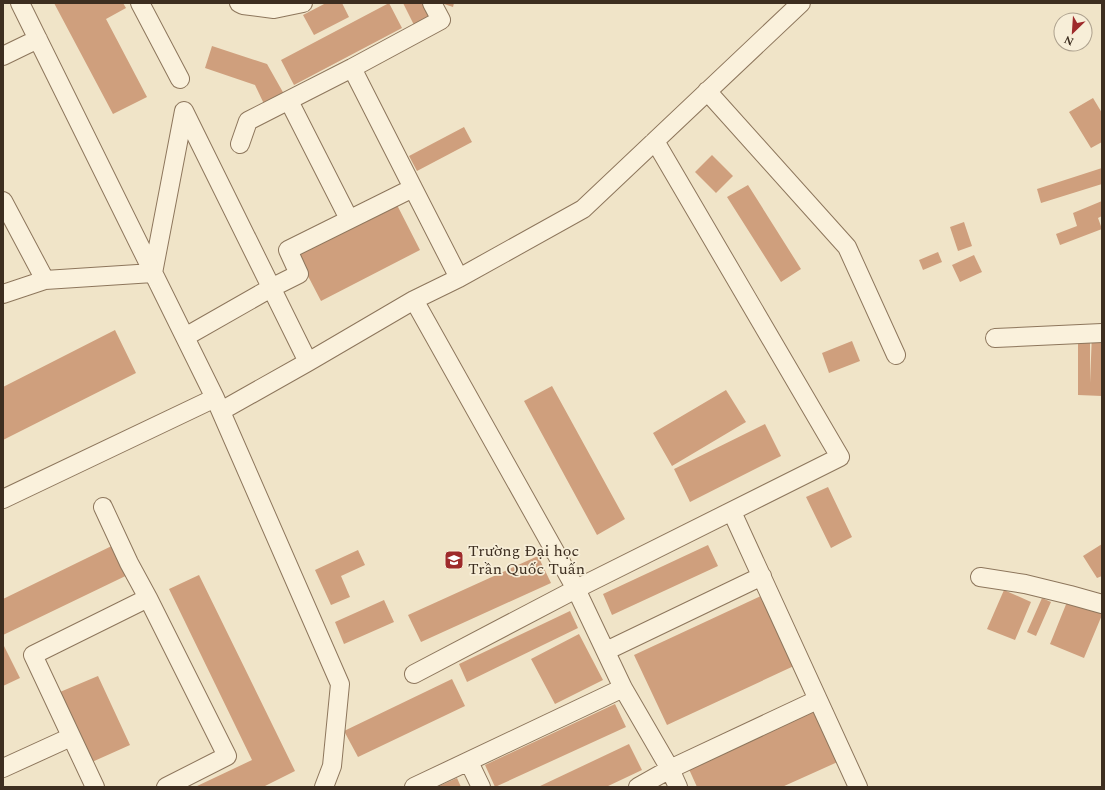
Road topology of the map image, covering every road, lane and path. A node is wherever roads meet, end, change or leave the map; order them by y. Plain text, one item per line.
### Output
1 (20, 3) edge
2 (140, 3) edge
3 (239, 3) edge
4 (303, 3) edge
5 (432, 3) edge
6 (801, 3) edge
7 (38, 39) junction
8 (3, 56) edge
9 (352, 68) junction
10 (180, 80) dead end
11 (708, 91) junction
12 (289, 101) junction
13 (655, 141) junction
14 (240, 144) dead end
15 (413, 188) junction
16 (3, 201) edge
17 (349, 220) junction
18 (153, 273) junction
19 (459, 278) junction
20 (45, 280) junction
21 (272, 288) junction
22 (3, 294) edge
23 (414, 300) junction
24 (1102, 333) edge
25 (185, 337) junction
26 (995, 338) dead end
27 (896, 355) dead end
28 (308, 362) junction
29 (218, 404) junction
30 (3, 499) edge
31 (103, 507) dead end
32 (732, 512) junction
33 (762, 576) junction
34 (980, 577) dead end
35 (576, 588) junction
36 (148, 598) junction
37 (1102, 604) edge
38 (606, 651) junction
39 (414, 674) dead end
40 (623, 688) junction
41 (817, 700) junction
42 (71, 736) junction
43 (469, 762) junction
44 (3, 768) edge
45 (670, 769) junction
46 (95, 787) edge
47 (166, 787) edge
48 (324, 787) edge
49 (414, 787) edge
50 (481, 787) edge
51 (638, 787) edge
52 (678, 787) edge
53 (858, 787) edge

1 - 7 street
2 - 10 street
3 - 4 street
5 - 9 street
6 - 11 street
7 - 8 street
7 - 18 street
9 - 12 street
9 - 15 street
11 - 13 street
11 - 27 street
12 - 14 street
12 - 17 street
13 - 19 street
13 - 32 street
15 - 17 street
15 - 19 street
16 - 20 street
17 - 21 street
18 - 20 street
18 - 21 street
18 - 25 street
19 - 23 street
20 - 22 street
21 - 25 street
21 - 28 street
23 - 28 street
23 - 35 street
24 - 26 street
25 - 29 street
28 - 29 street
29 - 30 street
29 - 48 street
31 - 36 street
32 - 33 street
32 - 35 street
33 - 38 street
33 - 41 street
34 - 37 street
35 - 38 street
35 - 39 street
36 - 42 street
36 - 47 street
38 - 40 street
40 - 43 street
40 - 45 street
41 - 45 street
41 - 53 street
42 - 44 street
42 - 46 street
43 - 49 street
43 - 50 street
45 - 51 street
45 - 52 street

